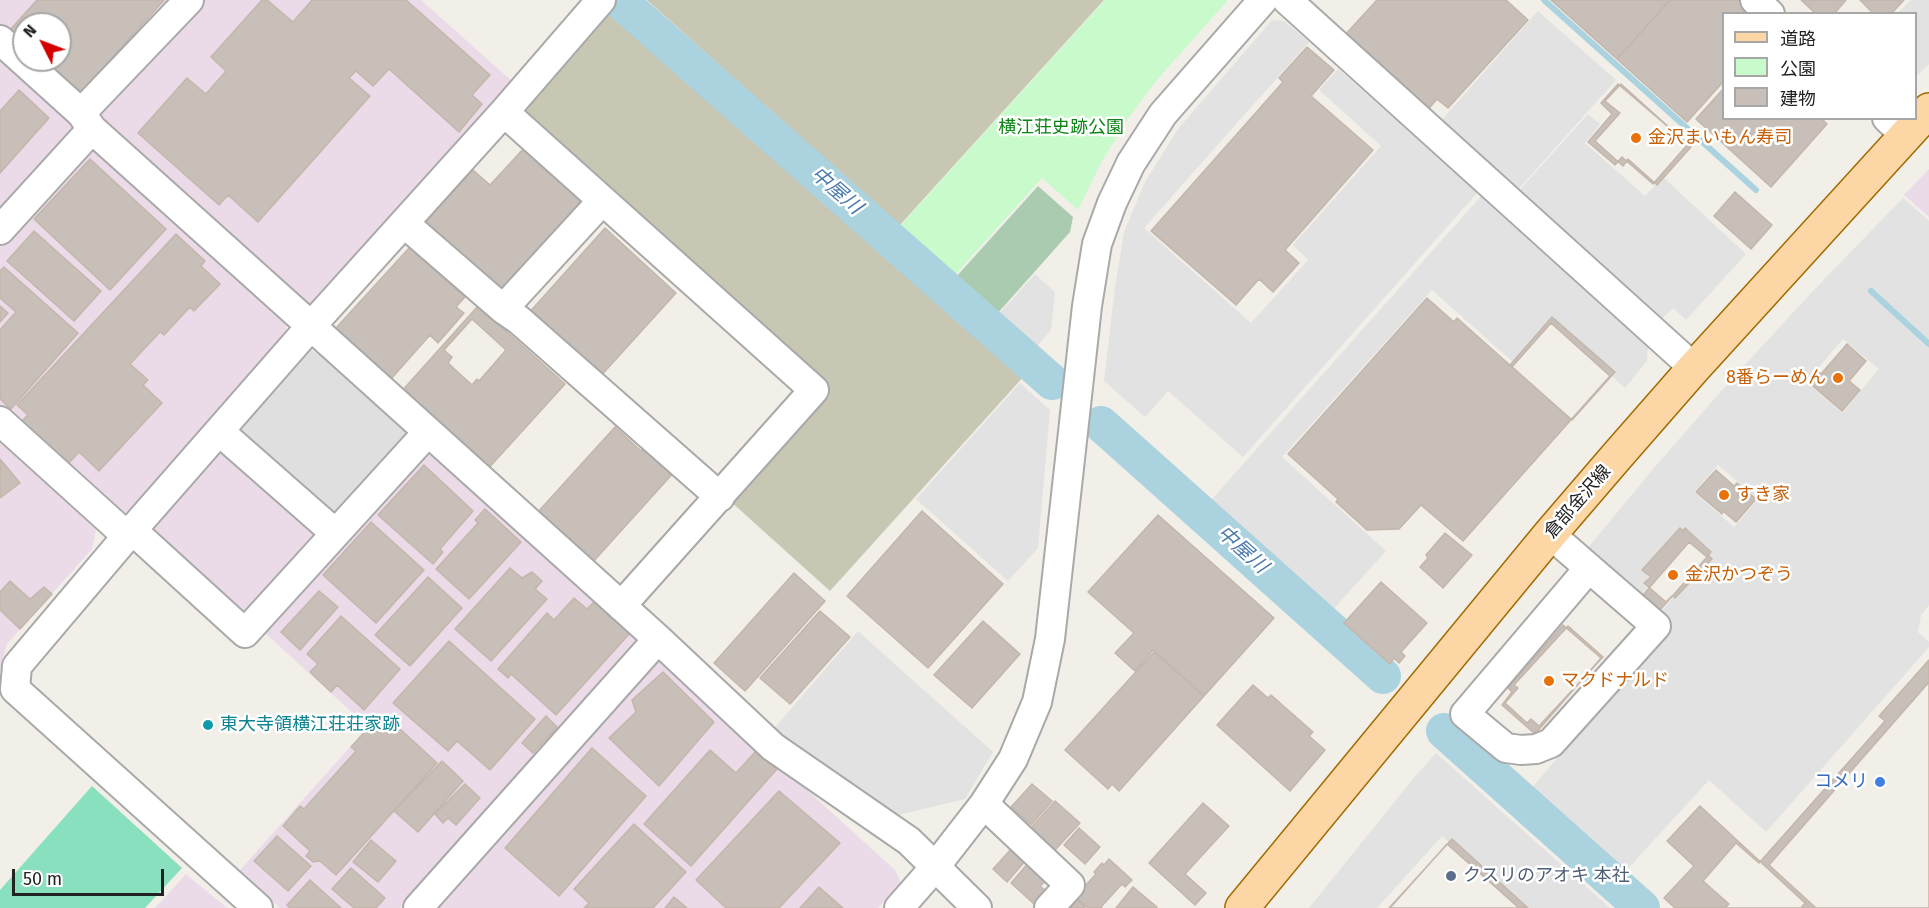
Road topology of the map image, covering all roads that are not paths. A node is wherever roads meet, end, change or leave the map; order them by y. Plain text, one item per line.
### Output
1 (189, 0) edge
2 (601, 0) edge
3 (1263, 0) edge
4 (1287, 0) edge
5 (1755, 0) edge
6 (1768, 12) edge
7 (0, 40) edge
8 (504, 112) junction
9 (1910, 120) edge
10 (87, 121) junction
11 (1896, 127) edge
12 (602, 201) junction
13 (404, 223) junction
14 (0, 230) edge
15 (503, 309) junction
16 (311, 326) junction
17 (1694, 368) junction
18 (0, 421) edge
19 (219, 431) junction
20 (428, 432) junction
21 (720, 496) junction
22 (130, 533) junction
23 (335, 533) junction
24 (1550, 534) junction
25 (1589, 568) junction
26 (621, 606) junction
27 (658, 639) junction
28 (984, 804) junction
29 (935, 867) junction
30 (258, 908) edge
31 (418, 908) edge
32 (899, 908) edge
33 (977, 908) edge
34 (1049, 908) edge
35 (1242, 908) edge

1 - 10 street
2 - 8 street
3 - 28 street
4 - 17 street
5 - 6 street
7 - 10 street
8 - 12 street
8 - 13 street
9 - 11 main road, 倉部金沢線
10 - 14 street
10 - 16 street
11 - 17 main road, 倉部金沢線
12 - 15 street
12 - 21 street
13 - 15 street
13 - 16 street
15 - 21 street
16 - 19 street
16 - 20 street
17 - 24 main road, 倉部金沢線
18 - 22 street
19 - 22 street
19 - 23 street
20 - 23 street
20 - 26 street
21 - 26 street
22 - 23 street
22 - 30 street
24 - 25 street
24 - 35 main road, 倉部金沢線
25 - 25 street
26 - 27 street
27 - 29 street
27 - 31 street
28 - 29 street
28 - 34 street
29 - 32 street
29 - 33 street

